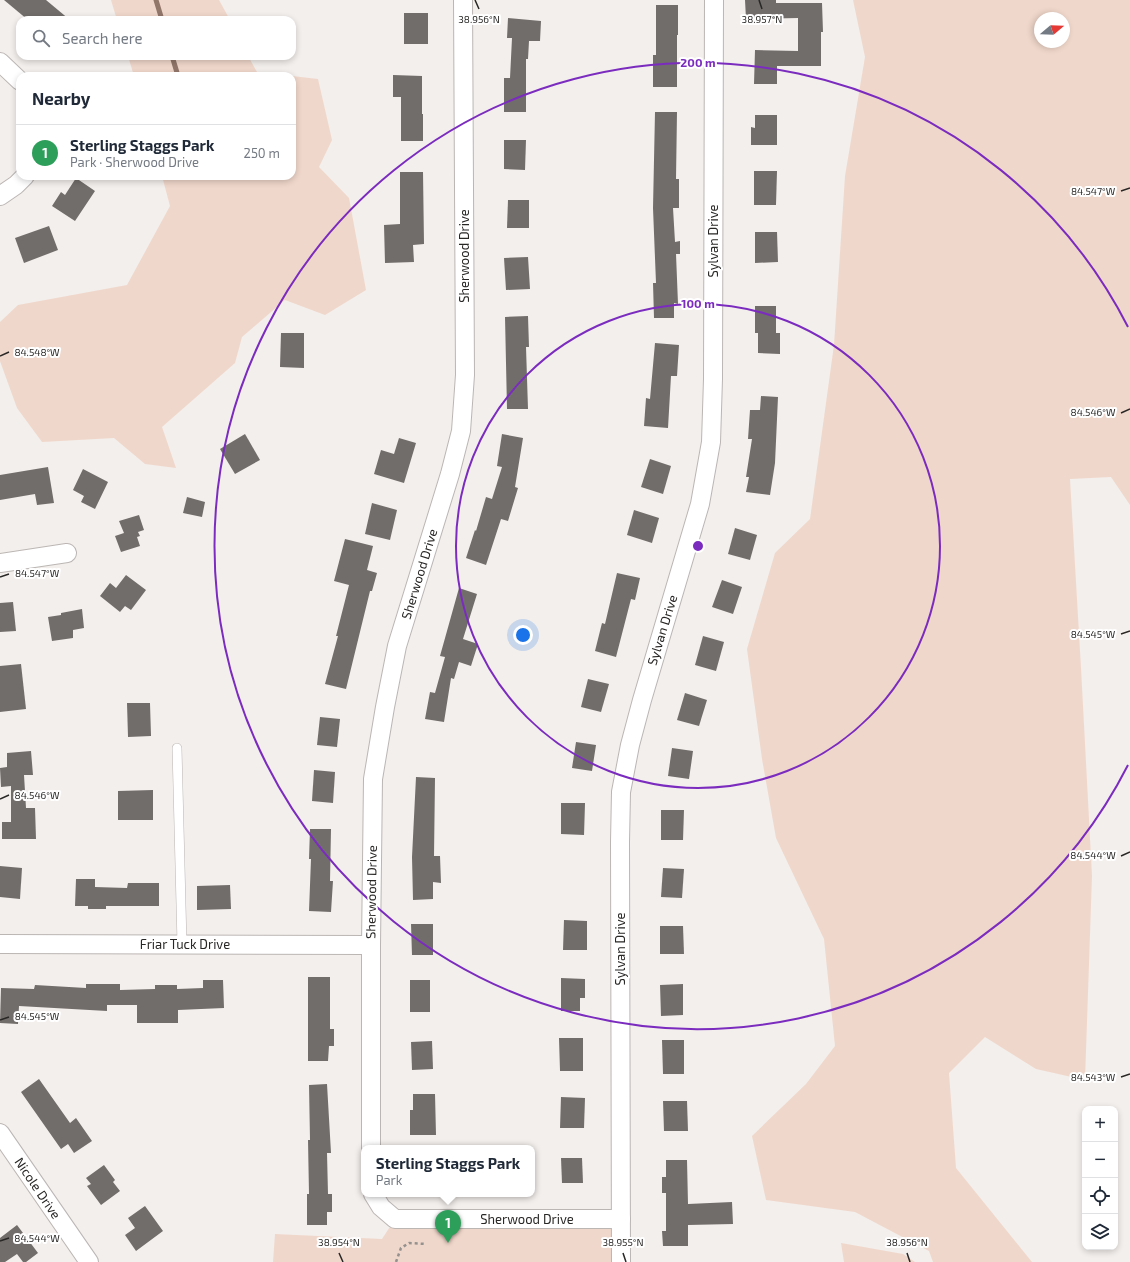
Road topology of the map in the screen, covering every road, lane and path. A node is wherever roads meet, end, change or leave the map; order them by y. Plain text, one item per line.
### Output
1 (463, 0) edge
2 (714, 0) edge
3 (0, 62) edge
4 (16, 77) edge
5 (21, 180) edge
6 (0, 196) edge
7 (67, 553) dead end
8 (0, 563) edge
9 (177, 748) dead end
10 (0, 944) edge
11 (182, 944) junction
12 (371, 945) junction
13 (0, 1133) edge
14 (371, 1145) edge
15 (375, 1197) edge
16 (621, 1219) junction
17 (426, 1244) dead end
18 (88, 1262) edge
19 (396, 1262) edge
20 (621, 1262) edge

1 - 12 street, Sherwood Drive
2 - 16 street, Sylvan Drive
3 - 4 street
5 - 6 street
7 - 8 street
9 - 11 lane
10 - 11 street, Friar Tuck Drive
11 - 12 street, Friar Tuck Drive
12 - 14 street, Sherwood Drive
13 - 18 street, Nicole Drive
15 - 16 street, Sherwood Drive
16 - 20 street, Sylvan Drive
17 - 19 path

